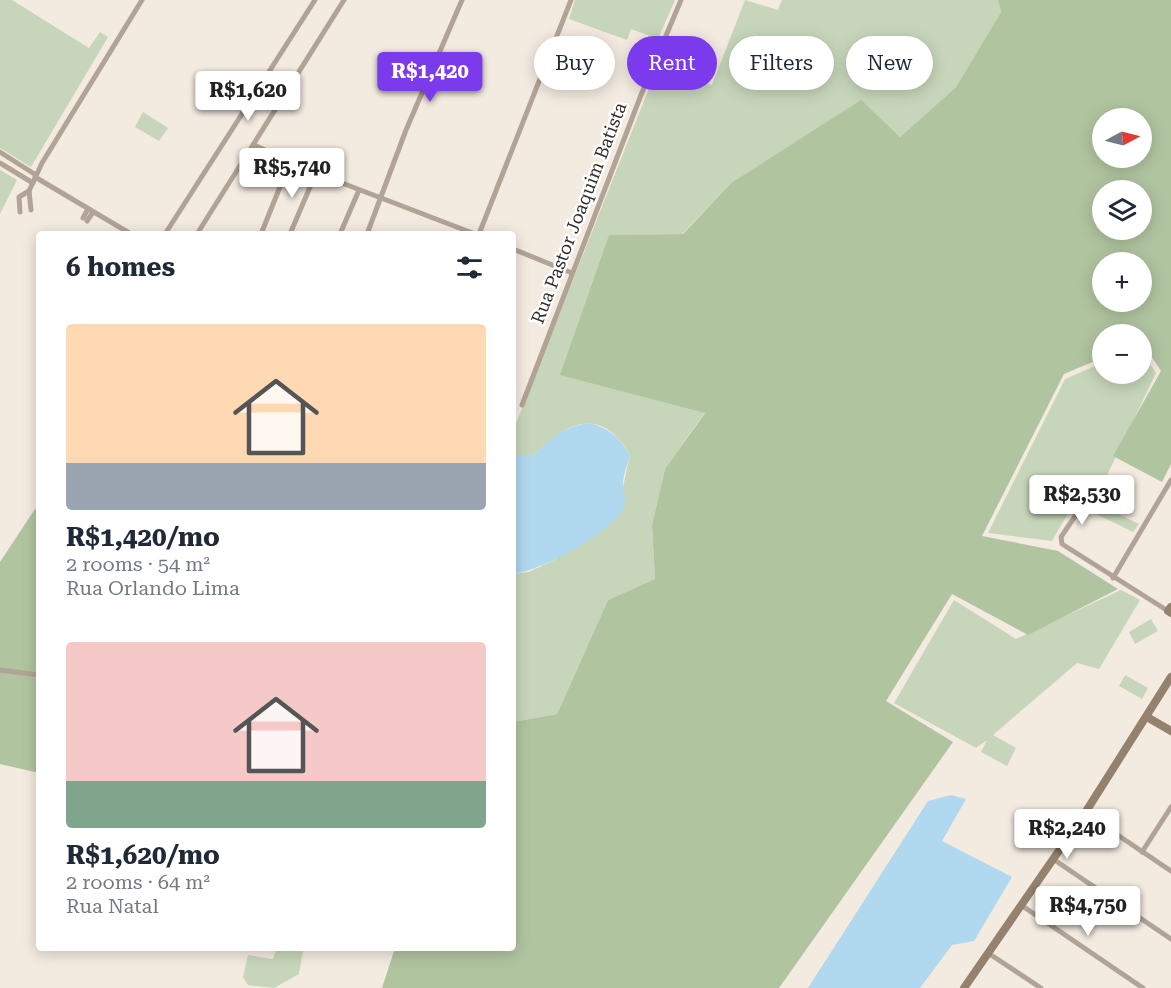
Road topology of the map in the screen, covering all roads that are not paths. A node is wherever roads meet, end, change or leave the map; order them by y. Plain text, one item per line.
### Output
1 (142, 0) edge
2 (315, 0) edge
3 (344, 0) edge
4 (462, 0) edge
5 (571, 0) edge
6 (681, 0) edge
7 (254, 145) junction
8 (0, 152) edge
9 (290, 162) junction
10 (0, 163) edge
11 (316, 173) junction
12 (34, 178) junction
13 (358, 190) junction
14 (29, 191) junction
15 (380, 199) junction
16 (31, 210) dead end
17 (90, 211) junction
18 (20, 212) dead end
19 (85, 219) dead end
20 (126, 231) edge
21 (167, 231) edge
22 (199, 231) edge
23 (262, 231) edge
24 (291, 231) edge
25 (341, 231) edge
26 (368, 231) edge
27 (469, 231) edge
28 (478, 231) edge
29 (516, 250) edge
30 (572, 273) junction
31 (522, 405) dead end
32 (1171, 480) edge
33 (1084, 503) dead end
34 (1113, 579) junction
35 (1170, 610) edge
36 (0, 670) edge
37 (36, 675) edge
38 (1171, 677) edge
39 (1147, 717) junction
40 (1171, 731) edge
41 (1171, 807) edge
42 (1084, 813) junction
43 (1142, 852) junction
44 (1053, 859) junction
45 (1171, 871) edge
46 (1021, 905) junction
47 (1171, 939) edge
48 (988, 953) junction
49 (964, 988) edge
50 (1041, 988) edge
51 (1143, 988) edge

1 - 12 street
2 - 21 street
3 - 7 street
4 - 15 street
5 - 28 street
6 - 30 street, Rua Pastor Joaquim Batista
7 - 9 street
7 - 22 street
8 - 12 street
9 - 11 street
9 - 23 street
10 - 12 street
11 - 13 street
11 - 24 street
12 - 14 street
12 - 17 street
13 - 15 street
13 - 25 street
14 - 16 street
14 - 18 street
15 - 26 street
15 - 27 street
17 - 19 street
17 - 20 street
29 - 30 street
30 - 31 street, Rua Pastor Joaquim Batista
32 - 34 street
33 - 34 street
34 - 35 street
36 - 37 street
38 - 39 main road
39 - 40 main road
39 - 42 main road
41 - 43 street
42 - 43 street
42 - 44 main road
43 - 45 street
44 - 46 main road
44 - 47 street
46 - 48 main road
46 - 51 street
48 - 49 main road
48 - 50 street

